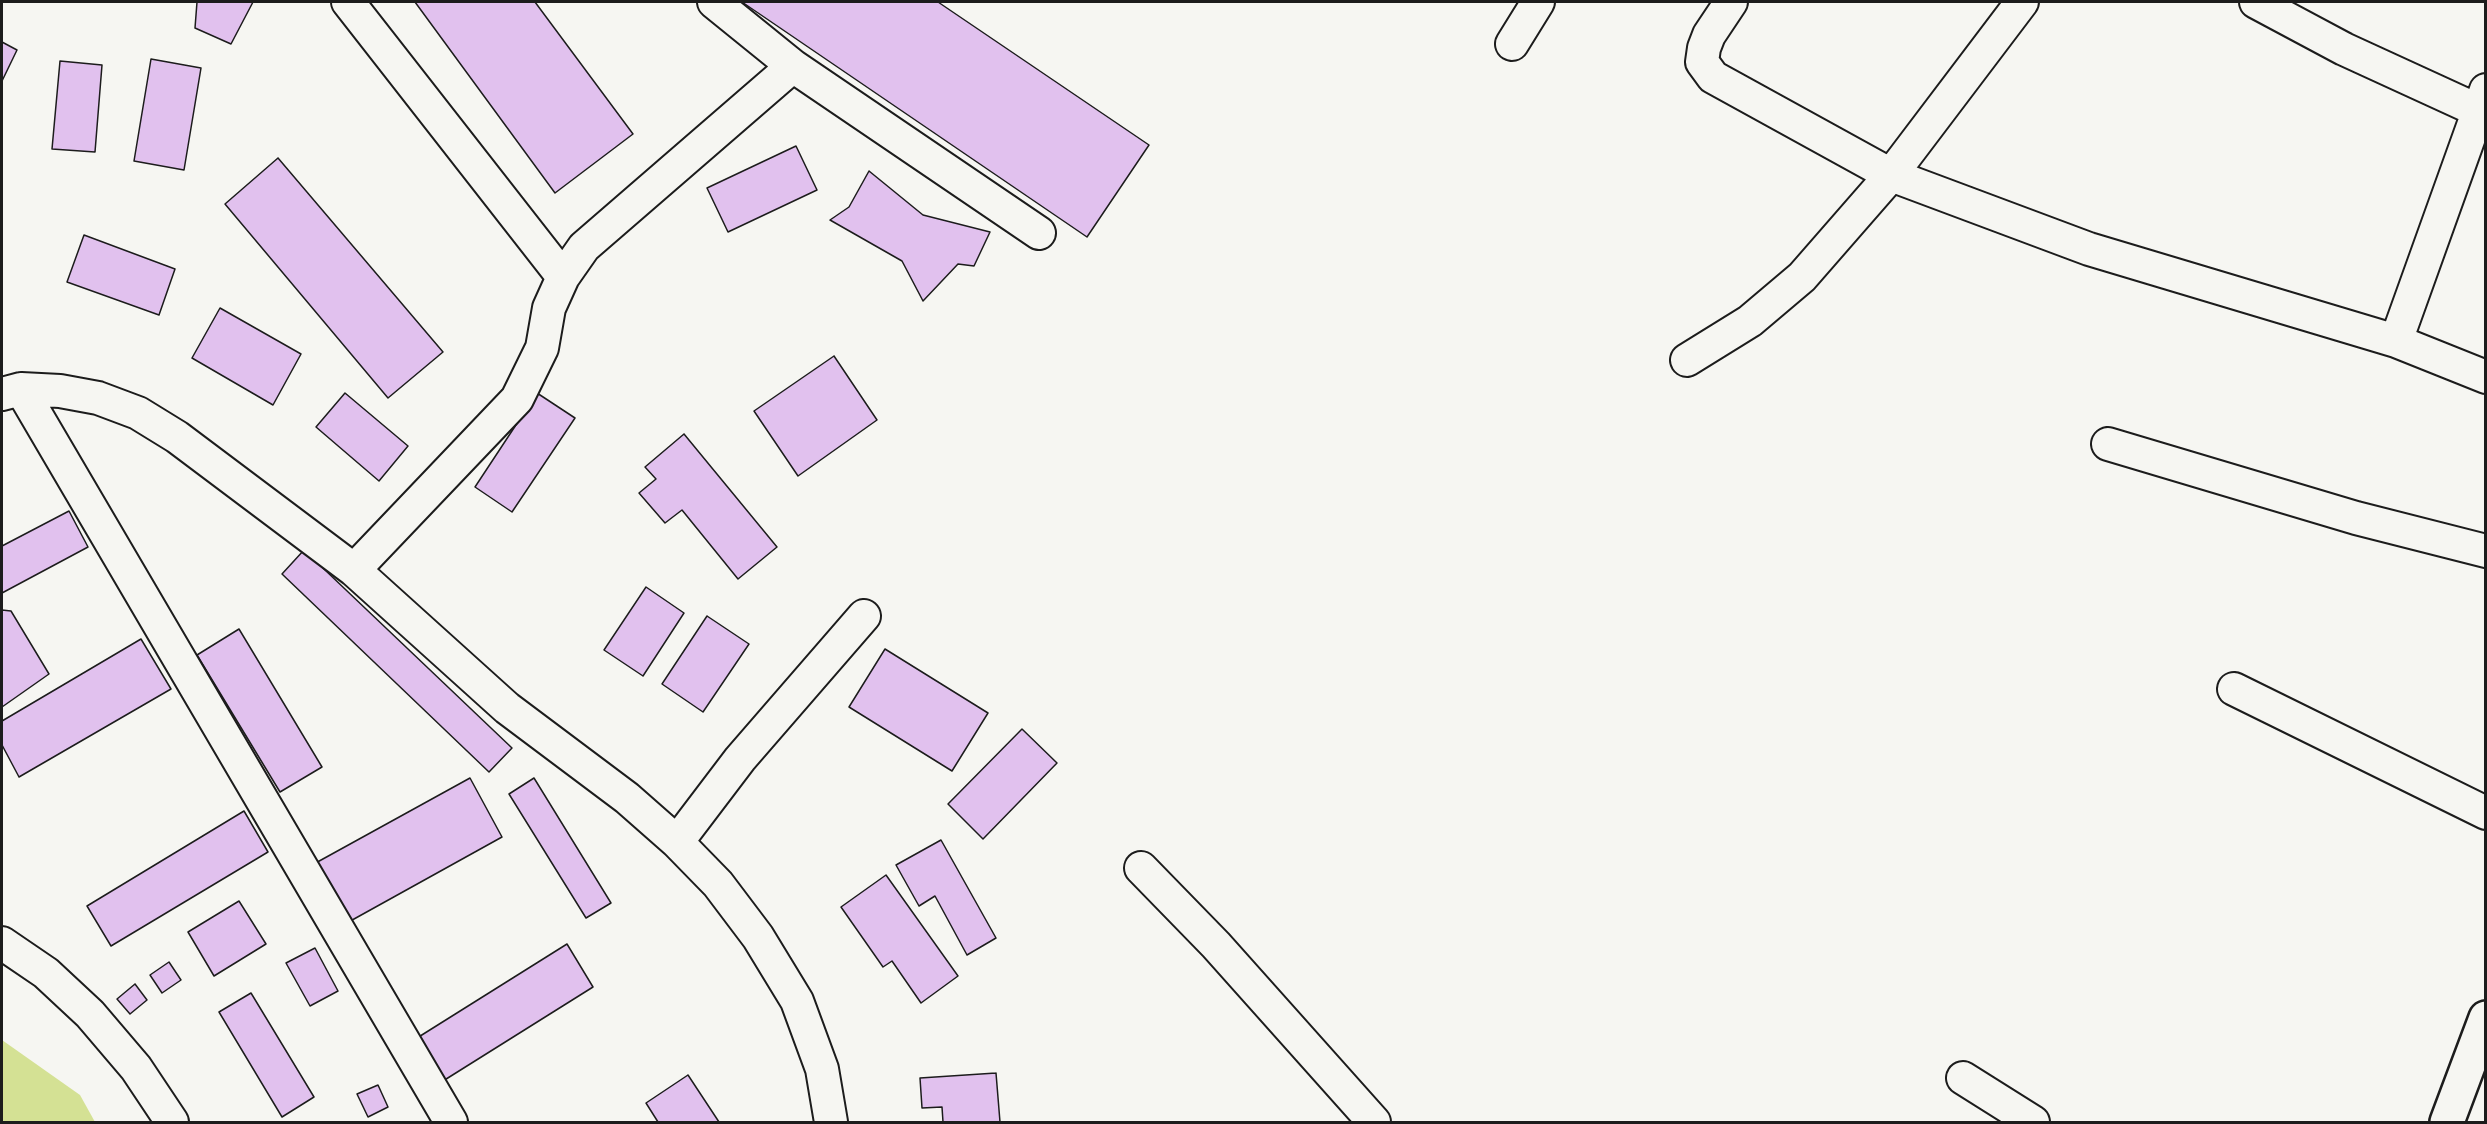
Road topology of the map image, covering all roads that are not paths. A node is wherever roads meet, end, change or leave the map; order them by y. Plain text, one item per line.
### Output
1 (348, 2) edge
2 (714, 2) edge
3 (1538, 2) edge
4 (1731, 2) edge
5 (2022, 2) edge
6 (2256, 2) edge
7 (1512, 44) dead end
8 (793, 66) junction
9 (2481, 100) edge
10 (1891, 175) junction
11 (1039, 233) dead end
12 (563, 277) junction
13 (2396, 341) junction
14 (1687, 360) dead end
15 (2486, 377) edge
16 (11, 392) edge
17 (2108, 444) dead end
18 (2486, 551) edge
19 (354, 570) junction
20 (864, 616) dead end
21 (2234, 689) dead end
22 (2486, 813) edge
23 (677, 842) junction
24 (1141, 868) dead end
25 (2, 943) edge
26 (2486, 1018) edge
27 (1963, 1078) dead end
28 (172, 1122) edge
29 (451, 1122) edge
30 (831, 1122) edge
31 (1374, 1122) edge
32 (2033, 1122) edge
33 (2447, 1122) edge

1 - 12 street
2 - 8 street
3 - 7 street
4 - 10 street
5 - 10 street
6 - 9 street
8 - 11 street
8 - 12 street
9 - 13 street
10 - 13 street
10 - 14 street
12 - 19 street
13 - 15 street
16 - 19 street
16 - 29 street
17 - 18 street
19 - 23 street
20 - 23 street
21 - 22 street
23 - 30 street
24 - 31 street
25 - 28 street
26 - 33 street
27 - 32 street

